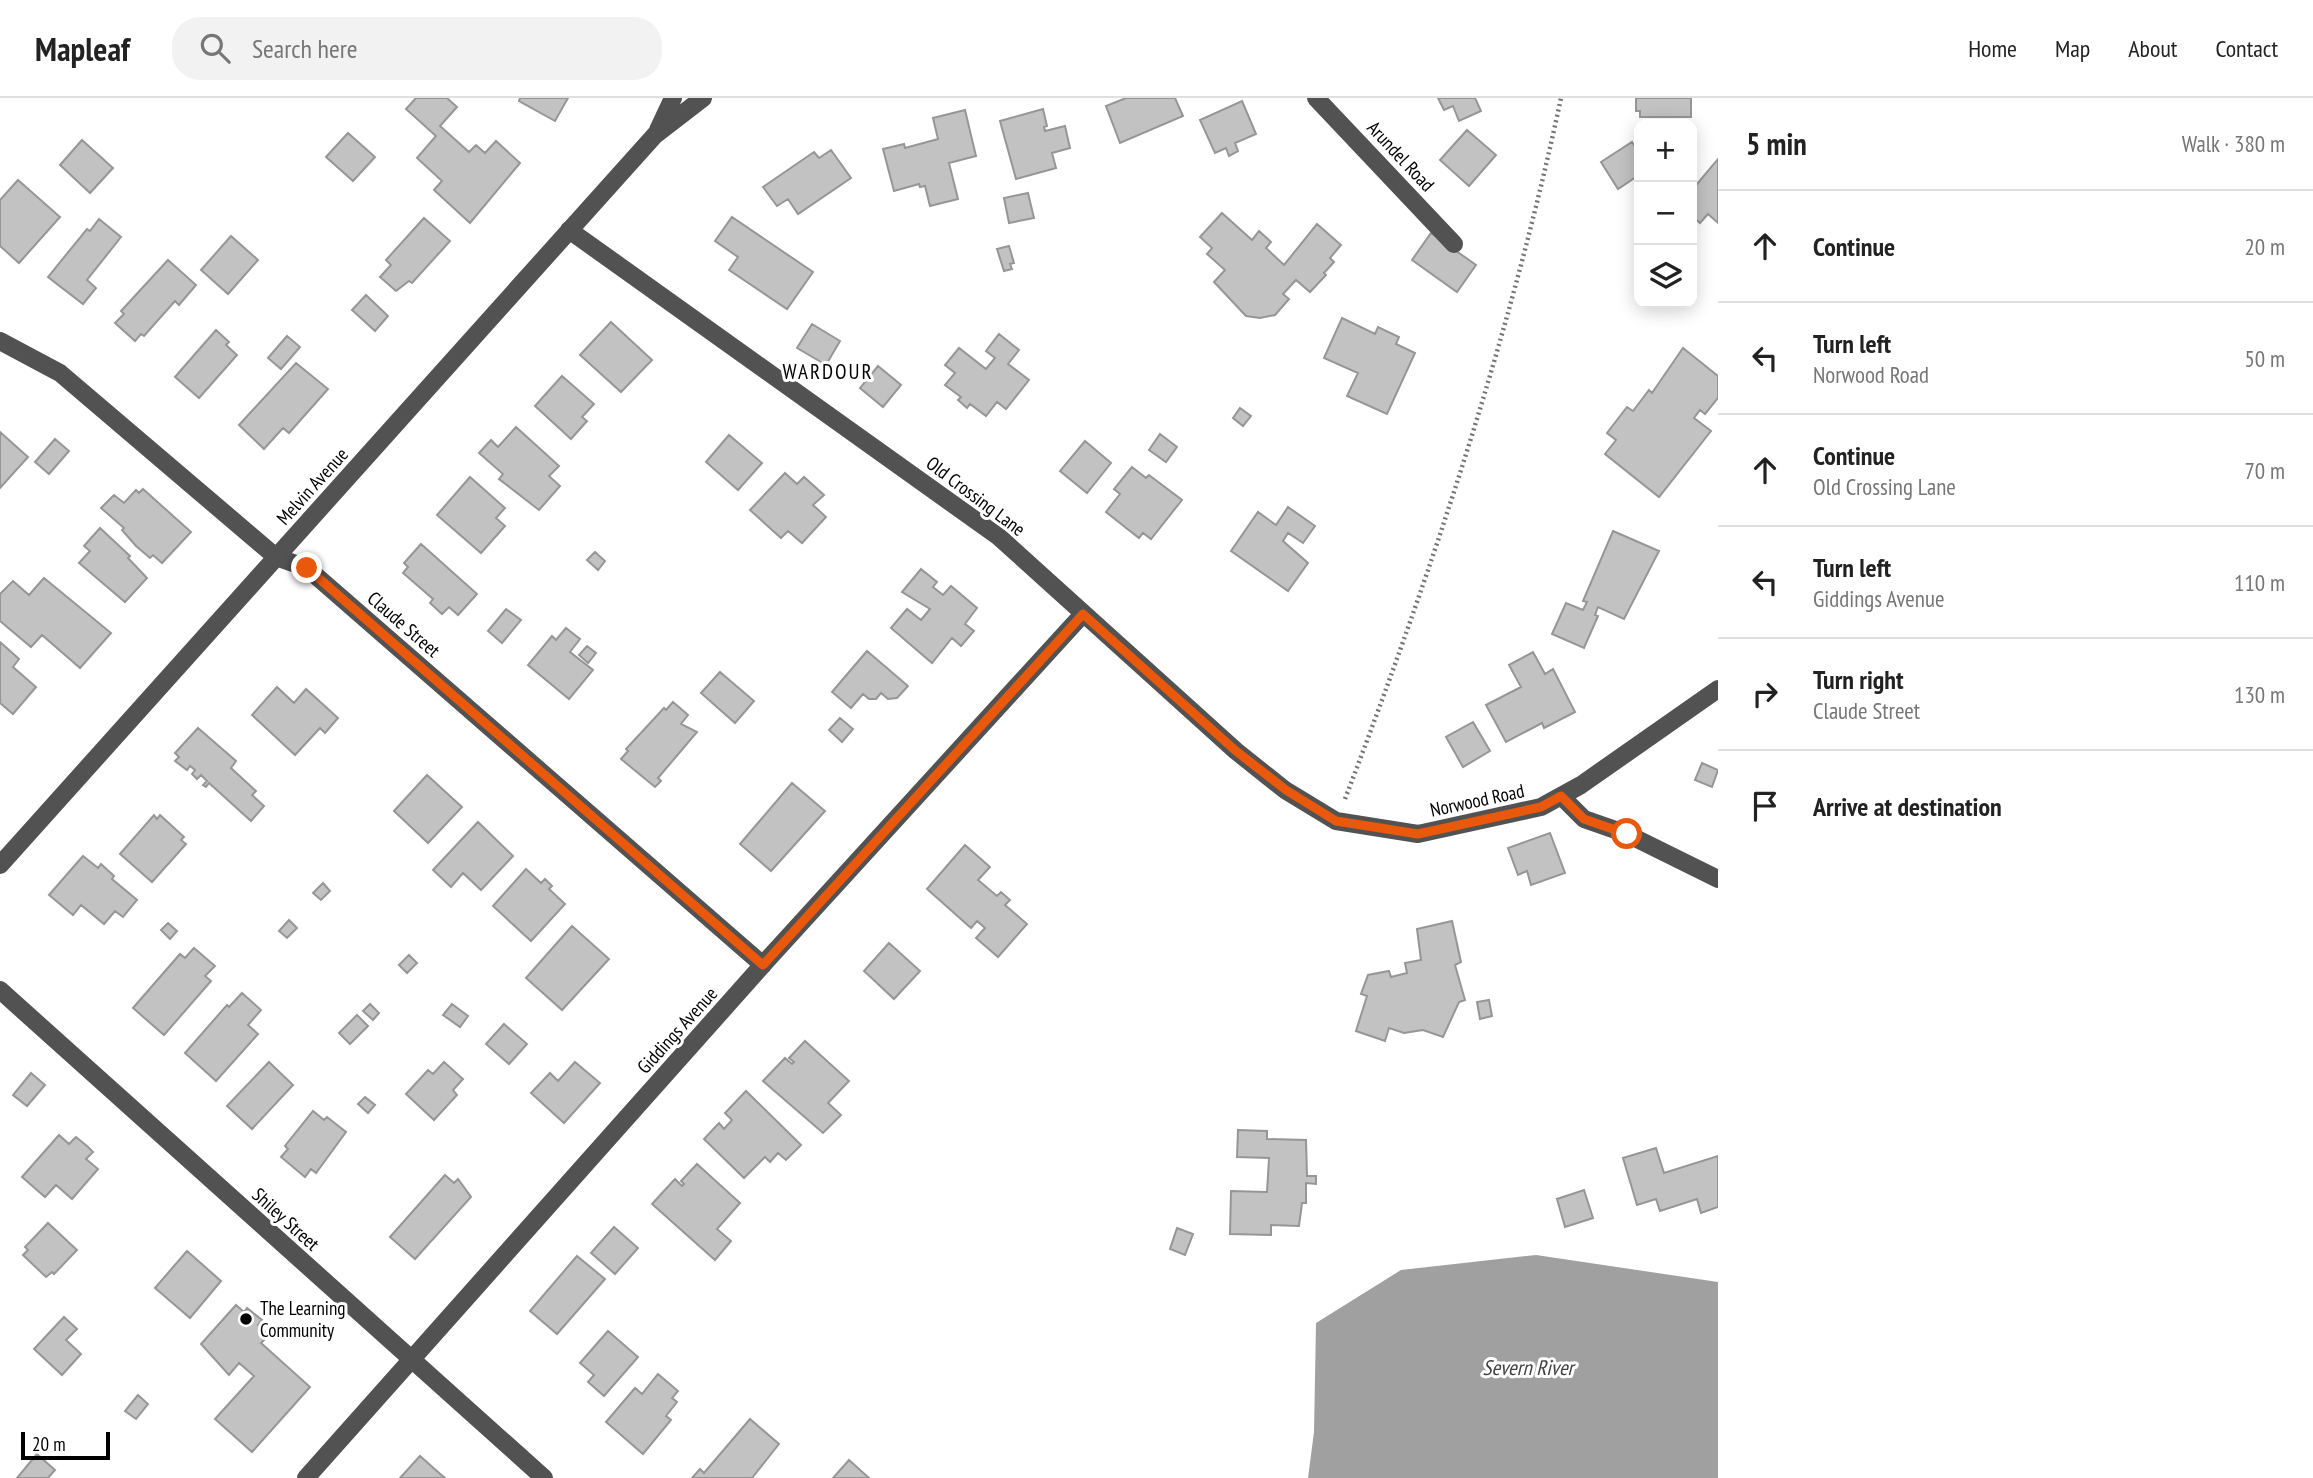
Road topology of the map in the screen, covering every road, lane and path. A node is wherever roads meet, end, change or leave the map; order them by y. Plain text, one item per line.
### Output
1 (673, 98) edge
2 (703, 98) edge
3 (1316, 98) edge
4 (1561, 98) edge
5 (655, 135) junction
6 (569, 230) junction
7 (1454, 244) dead end
8 (0, 341) edge
9 (276, 557) junction
10 (1083, 614) junction
11 (1718, 689) edge
12 (1561, 796) junction
13 (1336, 821) junction
14 (0, 865) edge
15 (1718, 879) edge
16 (763, 965) junction
17 (0, 990) edge
18 (412, 1360) junction
19 (306, 1478) edge
20 (544, 1478) edge

1 - 5 street, Melvin Avenue
2 - 5 street, Melvin Avenue
3 - 7 street, Arundel Road
4 - 13 path
5 - 6 street, Melvin Avenue
6 - 9 street, Melvin Avenue
6 - 10 street, Old Crossing Lane
8 - 9 street, Claude Street
9 - 14 street, Melvin Avenue
9 - 16 street, Claude Street
10 - 13 street, Old Crossing Lane
10 - 16 street, Giddings Avenue
11 - 12 street, Norwood Road
12 - 13 street, Norwood Road
12 - 15 street
16 - 18 street, Giddings Avenue
17 - 18 street, Shiley Street
18 - 19 street, Giddings Avenue
18 - 20 street, Shiley Street

